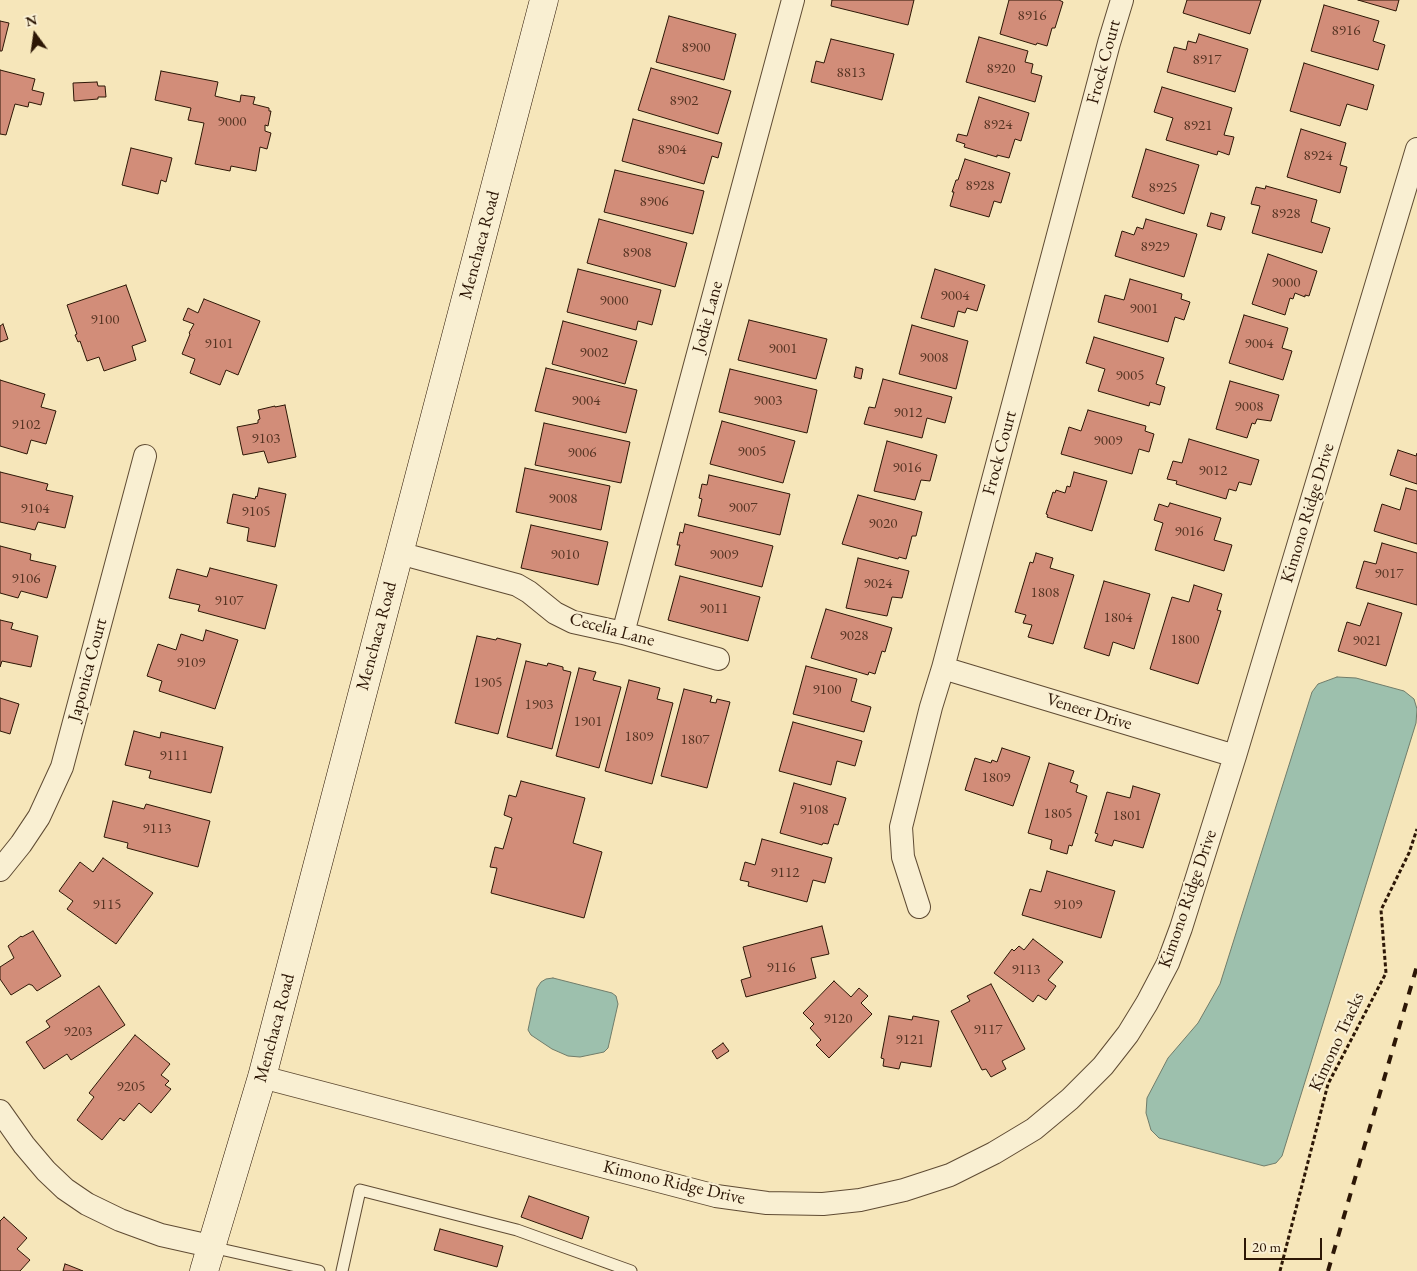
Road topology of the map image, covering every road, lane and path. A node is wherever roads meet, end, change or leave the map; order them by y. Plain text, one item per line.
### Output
1 (544, 0) edge
2 (793, 0) edge
3 (1122, 0) edge
4 (1417, 149) edge
5 (145, 456) dead end
6 (399, 553) junction
7 (623, 633) junction
8 (718, 659) dead end
9 (943, 668) junction
10 (1235, 756) junction
11 (1417, 829) edge
12 (0, 870) edge
13 (919, 907) dead end
14 (262, 1077) junction
15 (0, 1111) edge
16 (207, 1259) edge
17 (319, 1271) edge
18 (342, 1271) edge
19 (631, 1271) edge
20 (1280, 1271) edge

1 - 6 main road, Menchaca Road
2 - 7 street, Jodie Lane
3 - 9 street, Frock Court
4 - 10 street, Kimono Ridge Drive
5 - 12 street, Japonica Court
6 - 7 street, Cecelia Lane
6 - 14 main road, Menchaca Road
7 - 8 street, Cecelia Lane
9 - 10 street, Veneer Drive
9 - 13 street, Frock Court
10 - 14 street, Kimono Ridge Drive
11 - 20 path, Kimono Tracks
14 - 16 main road, Menchaca Road
15 - 16 street
16 - 17 lane
18 - 19 lane

